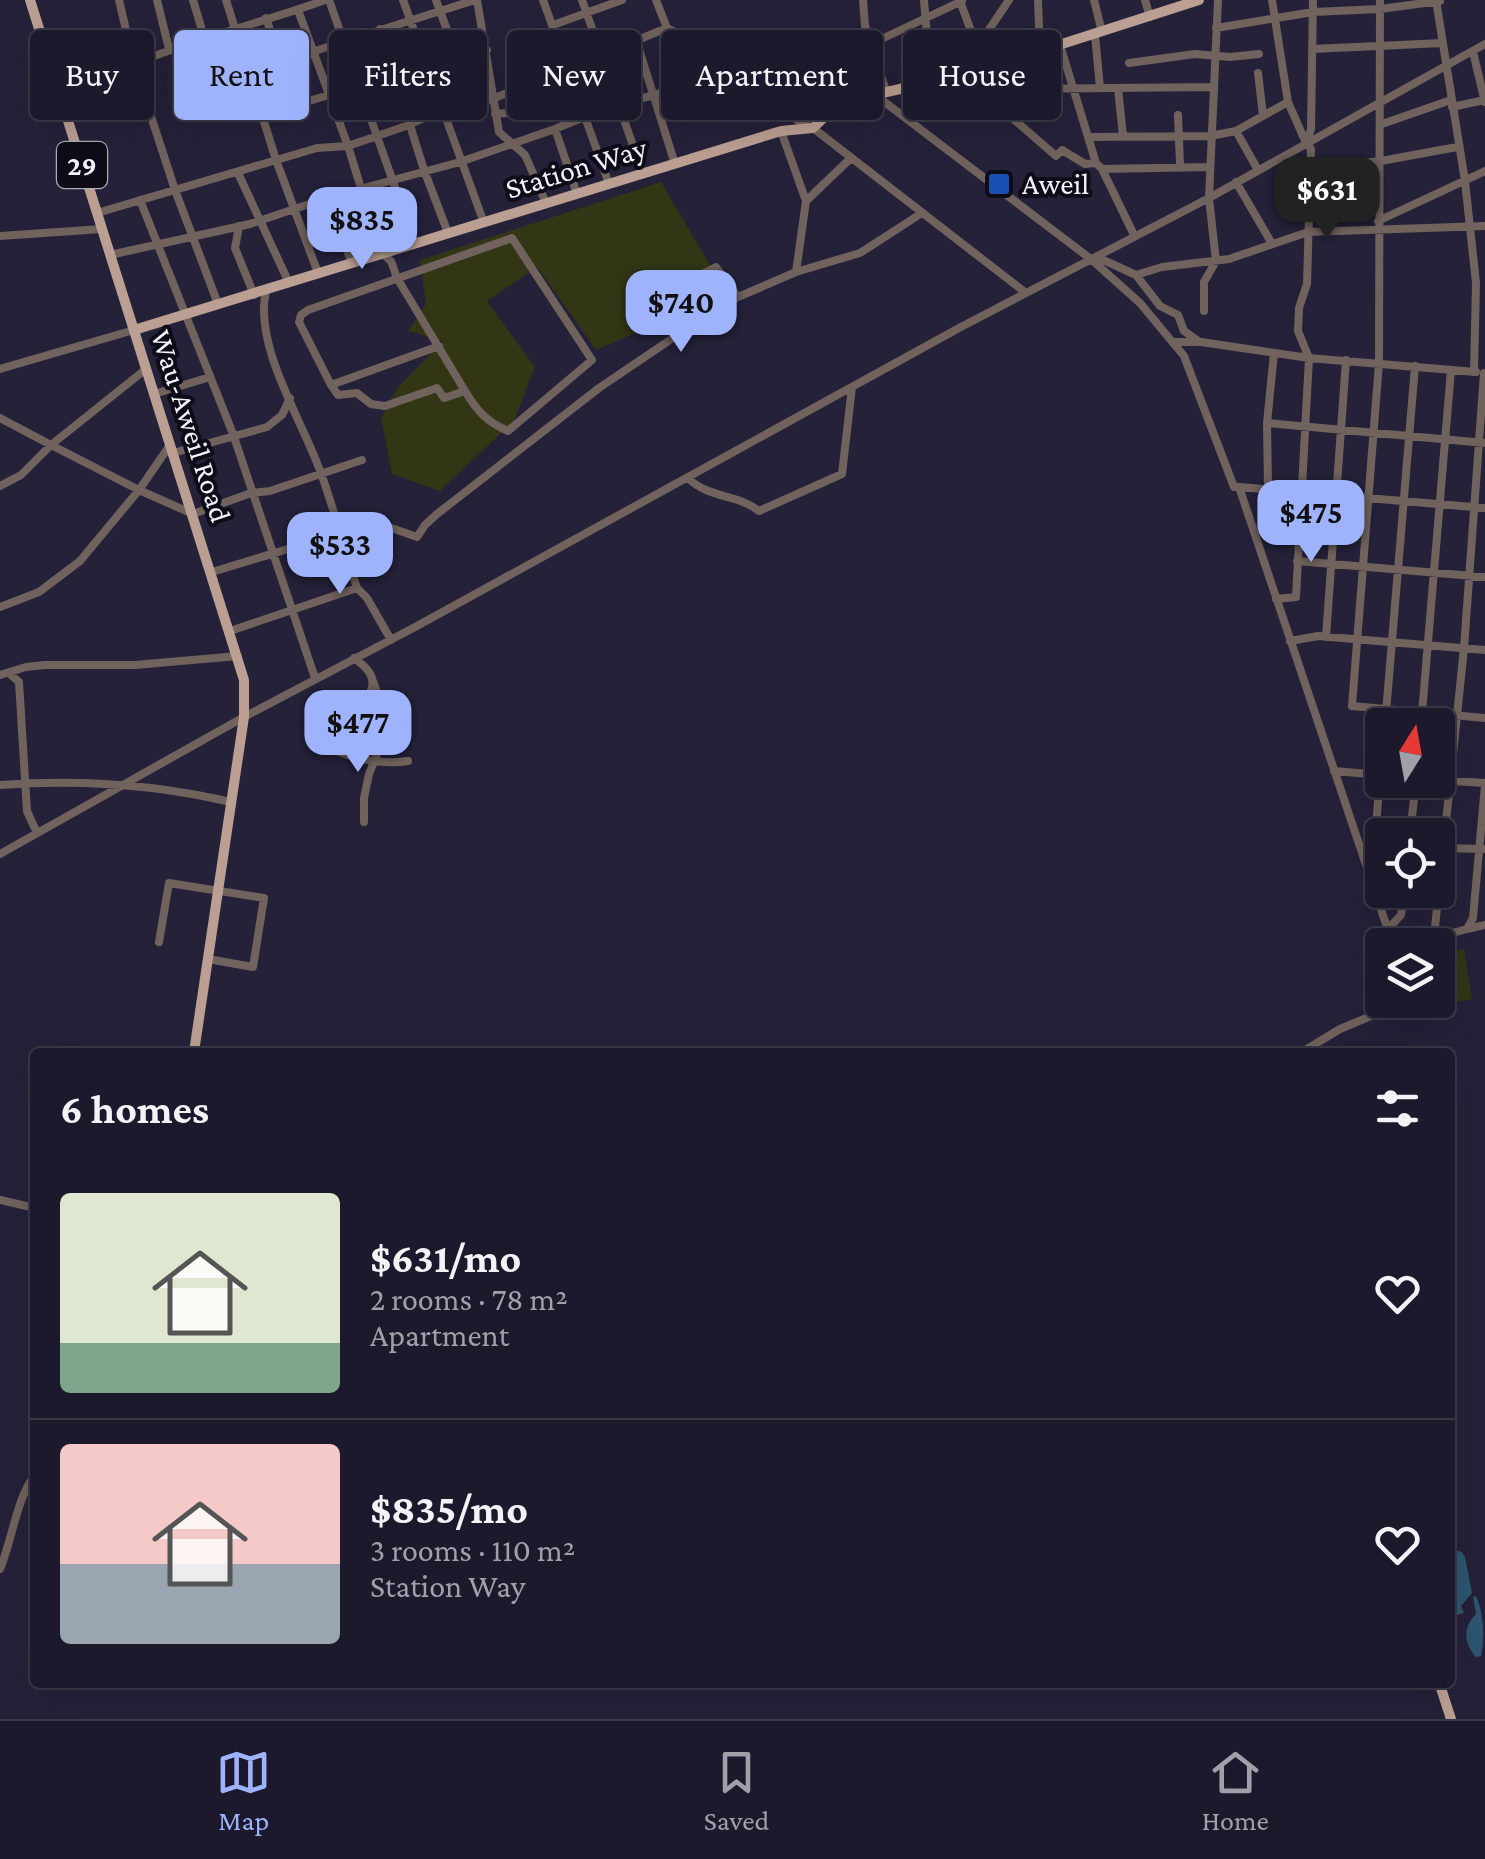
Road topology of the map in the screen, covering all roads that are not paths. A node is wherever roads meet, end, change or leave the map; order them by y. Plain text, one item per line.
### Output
1 (30, 0) edge
2 (119, 0) edge
3 (157, 0) edge
4 (193, 0) edge
5 (226, 0) edge
6 (327, 0) edge
7 (403, 0) edge
8 (436, 0) edge
9 (476, 0) edge
10 (543, 0) edge
11 (582, 0) edge
12 (622, 0) edge
13 (656, 0) edge
14 (863, 0) edge
15 (924, 0) edge
16 (962, 0) edge
17 (1008, 0) edge
18 (1038, 0) edge
19 (1094, 0) edge
20 (1145, 0) edge
21 (1199, 0) edge
22 (1218, 0) edge
23 (1272, 0) edge
24 (1313, 0) edge
25 (1438, 0) edge
26 (1380, 4) edge
27 (1346, 5) edge
28 (298, 10) junction
29 (441, 11) junction
30 (1312, 12) junction
31 (585, 13) junction
32 (925, 16) junction
33 (1150, 17) junction
34 (266, 18) junction
35 (1274, 18) junction
36 (413, 21) junction
37 (553, 25) junction
38 (667, 28) junction
39 (1216, 28) junction
40 (380, 29) joint
41 (39, 30) edge
42 (127, 30) edge
43 (203, 30) edge
44 (236, 30) joint
45 (270, 30) edge
46 (339, 30) edge
47 (377, 30) edge
48 (416, 30) edge
49 (448, 30) edge
50 (483, 30) edge
51 (554, 30) edge
52 (591, 30) edge
53 (671, 30) edge
54 (868, 30) edge
55 (926, 30) edge
56 (972, 30) edge
57 (988, 30) edge
58 (1039, 30) edge
59 (1098, 33) junction
60 (883, 38) edge
61 (641, 41) edge
62 (1443, 43) junction
63 (1485, 44) edge
64 (1061, 45) edge
65 (329, 46) edge
66 (174, 48) edge
67 (1061, 48) edge
68 (1380, 48) junction
69 (169, 49) junction
70 (1312, 49) junction
71 (487, 50) edge
72 (314, 51) junction
73 (1473, 52) junction
74 (309, 53) edge
75 (1259, 54) dead end
76 (154, 55) edge
77 (1214, 55) junction
78 (641, 58) edge
79 (1129, 63) dead end
80 (1447, 67) junction
81 (1258, 73) dead end
82 (883, 82) edge
83 (1212, 87) junction
84 (903, 88) edge
85 (1100, 88) junction
86 (1118, 88) junction
87 (1061, 89) edge
88 (1074, 89) junction
89 (886, 91) junction
90 (329, 92) edge
91 (883, 92) edge
92 (507, 93) edge
93 (661, 93) edge
94 (651, 96) junction
95 (641, 98) edge
96 (492, 99) junction
97 (487, 100) edge
98 (883, 100) edge
99 (1485, 101) edge
100 (1288, 102) junction
101 (1382, 104) junction
102 (1452, 104) junction
103 (507, 113) edge
104 (495, 114) junction
105 (1178, 115) dead end
106 (1264, 115) junction
107 (68, 120) edge
108 (152, 120) edge
109 (265, 120) edge
110 (339, 120) edge
111 (373, 120) edge
112 (407, 120) edge
113 (420, 120) edge
114 (445, 120) edge
115 (572, 120) edge
116 (585, 120) edge
117 (622, 120) edge
118 (793, 120) edge
119 (821, 120) edge
120 (1013, 120) edge
121 (1382, 124) junction
122 (409, 125) junction
123 (813, 128) junction
124 (555, 129) junction
125 (1236, 130) junction
126 (781, 131) junction
127 (379, 135) junction
128 (1179, 135) junction
129 (1123, 136) junction
130 (1210, 136) junction
131 (1090, 138) junction
132 (1306, 143) junction
133 (514, 145) junction
134 (348, 146) junction
135 (1458, 147) junction
136 (850, 158) junction
137 (276, 160) junction
138 (1381, 160) junction
139 (460, 162) junction
140 (675, 164) junction
141 (1180, 165) junction
142 (1099, 166) junction
143 (1210, 167) junction
144 (1310, 168) junction
145 (424, 170) junction
146 (1258, 170) junction
147 (1485, 171) edge
148 (238, 173) junction
149 (643, 174) junction
150 (393, 181) junction
151 (1465, 181) junction
152 (1236, 182) junction
153 (610, 184) junction
154 (175, 190) junction
155 (360, 190) junction
156 (577, 194) junction
157 (327, 198) junction
158 (1209, 198) junction
159 (140, 200) junction
160 (806, 201) junction
161 (546, 203) junction
162 (296, 208) junction
163 (97, 213) junction
164 (922, 213) junction
165 (260, 221) junction
166 (484, 223) junction
167 (1378, 224) junction
168 (238, 226) junction
169 (1469, 226) junction
170 (1485, 226) edge
171 (102, 228) junction
172 (1308, 232) junction
173 (448, 234) junction
174 (1134, 234) junction
175 (0, 236) edge
176 (194, 239) junction
177 (1272, 242) junction
178 (416, 244) junction
179 (160, 247) junction
180 (381, 253) junction
181 (110, 255) junction
182 (1094, 258) junction
183 (1216, 261) junction
184 (352, 263) junction
185 (318, 272) junction
186 (796, 272) junction
187 (1136, 275) junction
188 (397, 278) junction
189 (289, 283) junction
190 (674, 288) dead end
191 (266, 291) junction
192 (1026, 293) junction
193 (254, 295) junction
194 (738, 298) junction
195 (218, 304) junction
196 (1204, 311) dead end
197 (186, 313) junction
198 (134, 330) junction
199 (1174, 342) junction
200 (1201, 342) junction
201 (439, 346) junction
202 (1274, 353) junction
203 (1309, 358) junction
204 (1346, 360) junction
205 (1379, 363) junction
206 (1414, 366) junction
207 (146, 368) junction
208 (0, 370) edge
209 (1451, 370) junction
210 (1481, 373) edge
211 (210, 377) junction
212 (331, 385) junction
213 (852, 387) junction
214 (465, 391) junction
215 (154, 394) junction
216 (290, 398) junction
217 (0, 418) edge
218 (1267, 423) junction
219 (1305, 425) junction
220 (1341, 428) junction
221 (1375, 431) junction
222 (233, 434) junction
223 (1410, 435) junction
224 (1446, 438) junction
225 (1482, 443) edge
226 (51, 445) junction
227 (172, 449) junction
228 (362, 460) dead end
229 (322, 473) junction
230 (688, 478) junction
231 (0, 486) edge
232 (1239, 487) junction
233 (1268, 489) junction
234 (140, 490) junction
235 (1300, 492) junction
236 (251, 493) junction
237 (1336, 495) junction
238 (1370, 498) junction
239 (1405, 502) junction
240 (1438, 504) junction
241 (1480, 508) edge
242 (193, 514) junction
243 (340, 532) junction
244 (273, 555) junction
245 (1297, 561) junction
246 (1330, 562) junction
247 (1365, 565) junction
248 (1400, 568) junction
249 (212, 572) junction
250 (1435, 572) junction
251 (1470, 576) junction
252 (1485, 577) edge
253 (356, 588) junction
254 (1276, 599) junction
255 (0, 607) edge
256 (292, 611) junction
257 (230, 631) junction
258 (1326, 637) junction
259 (1358, 639) junction
260 (391, 640) junction
261 (1290, 642) junction
262 (1393, 642) junction
263 (1427, 645) junction
264 (1464, 648) junction
265 (1485, 650) edge
266 (238, 656) junction
267 (354, 658) junction
268 (5, 675) edge
269 (315, 678) junction
270 (1375, 708) edge
271 (1386, 708) edge
272 (1423, 708) edge
273 (1457, 716) junction
274 (244, 717) junction
275 (1485, 718) edge
276 (1455, 734) edge
277 (319, 741) dead end
278 (376, 760) junction
279 (408, 761) dead end
280 (1334, 771) junction
281 (1365, 774) edge
282 (1455, 781) edge
283 (26, 783) junction
284 (126, 784) junction
285 (1485, 784) edge
286 (0, 785) edge
287 (231, 802) junction
288 (364, 822) dead end
289 (36, 833) junction
290 (1455, 849) edge
291 (1482, 850) edge
292 (0, 854) edge
293 (218, 891) junction
294 (1485, 926) edge
295 (1388, 928) edge
296 (1467, 929) junction
297 (1455, 932) edge
298 (158, 942) dead end
299 (208, 959) junction
300 (1368, 1018) edge
301 (195, 1048) edge
302 (1309, 1048) edge
303 (0, 1200) edge
304 (30, 1207) edge
305 (30, 1481) edge
306 (0, 1569) edge
307 (1441, 1688) edge
308 (1451, 1719) edge

1 - 41 main road, Wau-Aweil Road / 29
2 - 42 street
3 - 69 street
4 - 43 street
5 - 44 street
6 - 28 street
6 - 46 street
7 - 36 street
8 - 29 street
9 - 29 street
9 - 50 street
10 - 37 street
11 - 31 street
12 - 31 street
13 - 38 street
14 - 54 street
15 - 32 street
16 - 32 street
16 - 56 street
17 - 57 street
18 - 58 street
19 - 59 street
20 - 33 street
21 - 33 main road, Station Way
22 - 39 street
23 - 35 street
24 - 30 street
25 - 26 street
25 - 62 street
26 - 27 street
26 - 68 street
27 - 30 street
28 - 34 street
28 - 72 street
29 - 36 street
29 - 49 street
30 - 35 street
30 - 70 street
31 - 37 street
31 - 52 street
32 - 55 street
32 - 60 street
33 - 59 main road, Station Way
34 - 44 street
34 - 45 street
35 - 39 street
35 - 100 street
36 - 40 street
36 - 48 street
37 - 51 street
38 - 53 street
38 - 61 street
39 - 77 street
40 - 47 street
59 - 64 main road, Station Way
59 - 85 street
62 - 68 street
62 - 80 street
63 - 73 street
65 - 72 street
66 - 69 street
67 - 88 street
68 - 70 street
68 - 101 street
69 - 76 street
70 - 132 street
71 - 96 street
72 - 74 street
72 - 90 street
73 - 80 street
73 - 99 street
75 - 77 street
77 - 79 street
77 - 83 street
78 - 94 street
80 - 101 street
80 - 102 street
81 - 106 street
82 - 89 street
83 - 86 street
83 - 130 street
84 - 89 main road, Station Way
85 - 86 street
85 - 88 street
86 - 129 street
87 - 88 street
88 - 131 street
89 - 91 main road, Station Way
92 - 96 street
93 - 94 street
94 - 95 street
94 - 140 street
96 - 97 street
96 - 104 street
98 - 182 street
99 - 102 street
100 - 106 street
100 - 132 street
101 - 121 street
101 - 132 street
102 - 121 street
102 - 135 street
103 - 104 street
104 - 133 street
105 - 128 street
106 - 125 street
107 - 163 main road, Wau-Aweil Road / 29
108 - 154 street
109 - 137 street
110 - 134 street
111 - 127 street
112 - 122 street
113 - 122 street
114 - 139 street
115 - 124 street
116 - 153 street
117 - 149 street
118 - 123 street
119 - 123 main road, Station Way
120 - 142 street
121 - 138 street
122 - 127 street
122 - 145 street
123 - 126 main road, Station Way
123 - 136 street
124 - 133 street
124 - 156 street
125 - 130 street
125 - 146 street
126 - 140 main road, Station Way
126 - 160 street
127 - 134 street
127 - 150 street
128 - 129 street
128 - 130 street
128 - 141 street
129 - 131 street
130 - 143 street
131 - 142 street
132 - 144 street
132 - 146 street
133 - 139 street
133 - 161 street
134 - 137 street
134 - 155 street
135 - 138 street
135 - 151 street
136 - 160 street
136 - 164 street
137 - 148 street
137 - 162 street
138 - 144 street
138 - 167 street
139 - 145 street
139 - 166 street
140 - 149 main road, Station Way
141 - 142 street
141 - 143 street
142 - 174 street
143 - 158 street
144 - 172 street
145 - 150 street
145 - 173 street
146 - 152 street
147 - 151 street
148 - 154 street
148 - 165 street
149 - 153 main road, Station Way
150 - 155 street
150 - 178 street
151 - 167 street
151 - 169 street
152 - 158 street
152 - 177 street
153 - 156 main road, Station Way
154 - 159 street
154 - 176 street
155 - 157 street
155 - 180 street
156 - 161 main road, Station Way
157 - 162 street
157 - 184 street
158 - 174 street
158 - 183 street
159 - 163 street
159 - 179 street
160 - 186 street
161 - 166 main road, Station Way
162 - 165 street
162 - 185 street
163 - 171 main road, Wau-Aweil Road / 29
164 - 186 street
164 - 192 street
165 - 168 street
165 - 189 street
166 - 173 main road, Station Way
167 - 169 street
167 - 172 street
167 - 205 street
168 - 176 street
168 - 193 street
169 - 170 street
169 - 210 street
171 - 175 street
171 - 181 main road, Wau-Aweil Road / 29
172 - 177 street
172 - 203 street
173 - 178 main road, Station Way
174 - 182 street
176 - 179 street
176 - 195 street
177 - 183 street
178 - 180 main road, Station Way
179 - 181 street
179 - 197 street
180 - 184 main road, Station Way
180 - 188 street
181 - 198 main road, Wau-Aweil Road / 29
182 - 187 street
182 - 192 street
182 - 199 street
183 - 187 street
183 - 196 street
184 - 185 main road, Station Way
185 - 189 main road, Station Way
186 - 194 street
187 - 200 street
188 - 201 street
188 - 212 street
188 - 214 street
189 - 191 main road, Station Way
190 - 194 street
191 - 193 main road, Station Way
191 - 216 street
192 - 213 street
193 - 195 main road, Station Way
194 - 243 street
195 - 197 main road, Station Way
197 - 198 main road, Station Way
197 - 211 street
198 - 207 main road, Wau-Aweil Road / 29
198 - 208 street
199 - 200 street
199 - 232 street
200 - 202 street
201 - 212 street
201 - 214 street
202 - 203 street
202 - 218 street
203 - 204 street
203 - 219 street
204 - 205 street
204 - 220 street
205 - 206 street
205 - 221 street
206 - 209 street
206 - 223 street
207 - 215 main road, Wau-Aweil Road / 29
207 - 226 street
209 - 210 street
209 - 224 street
210 - 225 street
211 - 215 street
211 - 222 street
212 - 214 street
213 - 230 street
213 - 230 street
215 - 227 main road, Wau-Aweil Road / 29
216 - 222 street
216 - 229 street
217 - 226 street
218 - 219 street
218 - 233 street
219 - 220 street
219 - 235 street
220 - 221 street
220 - 237 street
221 - 223 street
221 - 238 street
222 - 227 street
222 - 236 street
223 - 224 street
223 - 239 street
224 - 225 street
224 - 240 street
225 - 241 street
226 - 231 street
226 - 234 street
227 - 234 street
227 - 242 main road, Wau-Aweil Road / 29
228 - 229 street
229 - 236 street
229 - 243 street
230 - 260 street
232 - 233 street
232 - 254 street
233 - 235 street
234 - 242 street
234 - 255 street
235 - 237 street
235 - 245 street
236 - 242 street
236 - 244 street
237 - 238 street
237 - 246 street
238 - 239 street
238 - 247 street
239 - 240 street
239 - 248 street
240 - 241 street
240 - 250 street
241 - 251 street
242 - 249 main road, Wau-Aweil Road / 29
243 - 244 street
243 - 253 street
244 - 249 street
244 - 256 street
245 - 246 street
245 - 254 street
246 - 247 street
246 - 258 street
247 - 248 street
247 - 259 street
248 - 250 street
248 - 262 street
249 - 257 main road, Wau-Aweil Road / 29
250 - 251 street
250 - 263 street
251 - 252 street
251 - 264 street
253 - 256 street
253 - 260 street
254 - 261 street
256 - 257 street
256 - 269 street
257 - 266 main road, Wau-Aweil Road / 29
258 - 259 street
258 - 261 street
259 - 262 street
259 - 270 street
260 - 267 street
261 - 280 street
262 - 263 street
262 - 271 street
263 - 264 street
263 - 272 street
264 - 265 street
264 - 273 street
266 - 268 street
266 - 274 main road, Wau-Aweil Road / 29
267 - 269 street
267 - 278 street
268 - 283 street
269 - 274 street
273 - 275 street
273 - 276 street
274 - 284 street
274 - 287 main road, Wau-Aweil Road / 29
277 - 278 street
278 - 279 street
278 - 288 street
280 - 281 street
280 - 295 street
282 - 285 street
283 - 284 street
283 - 286 street
283 - 289 street
284 - 287 street
284 - 289 street
285 - 291 street
287 - 293 main road, Wau-Aweil Road / 29
289 - 292 street
290 - 291 street
291 - 296 street
293 - 298 street
293 - 299 main road, Wau-Aweil Road / 29
293 - 299 street
294 - 296 street
296 - 297 street
299 - 301 main road, Wau-Aweil Road / 29
300 - 302 street
303 - 304 street
305 - 306 street
307 - 308 main road

